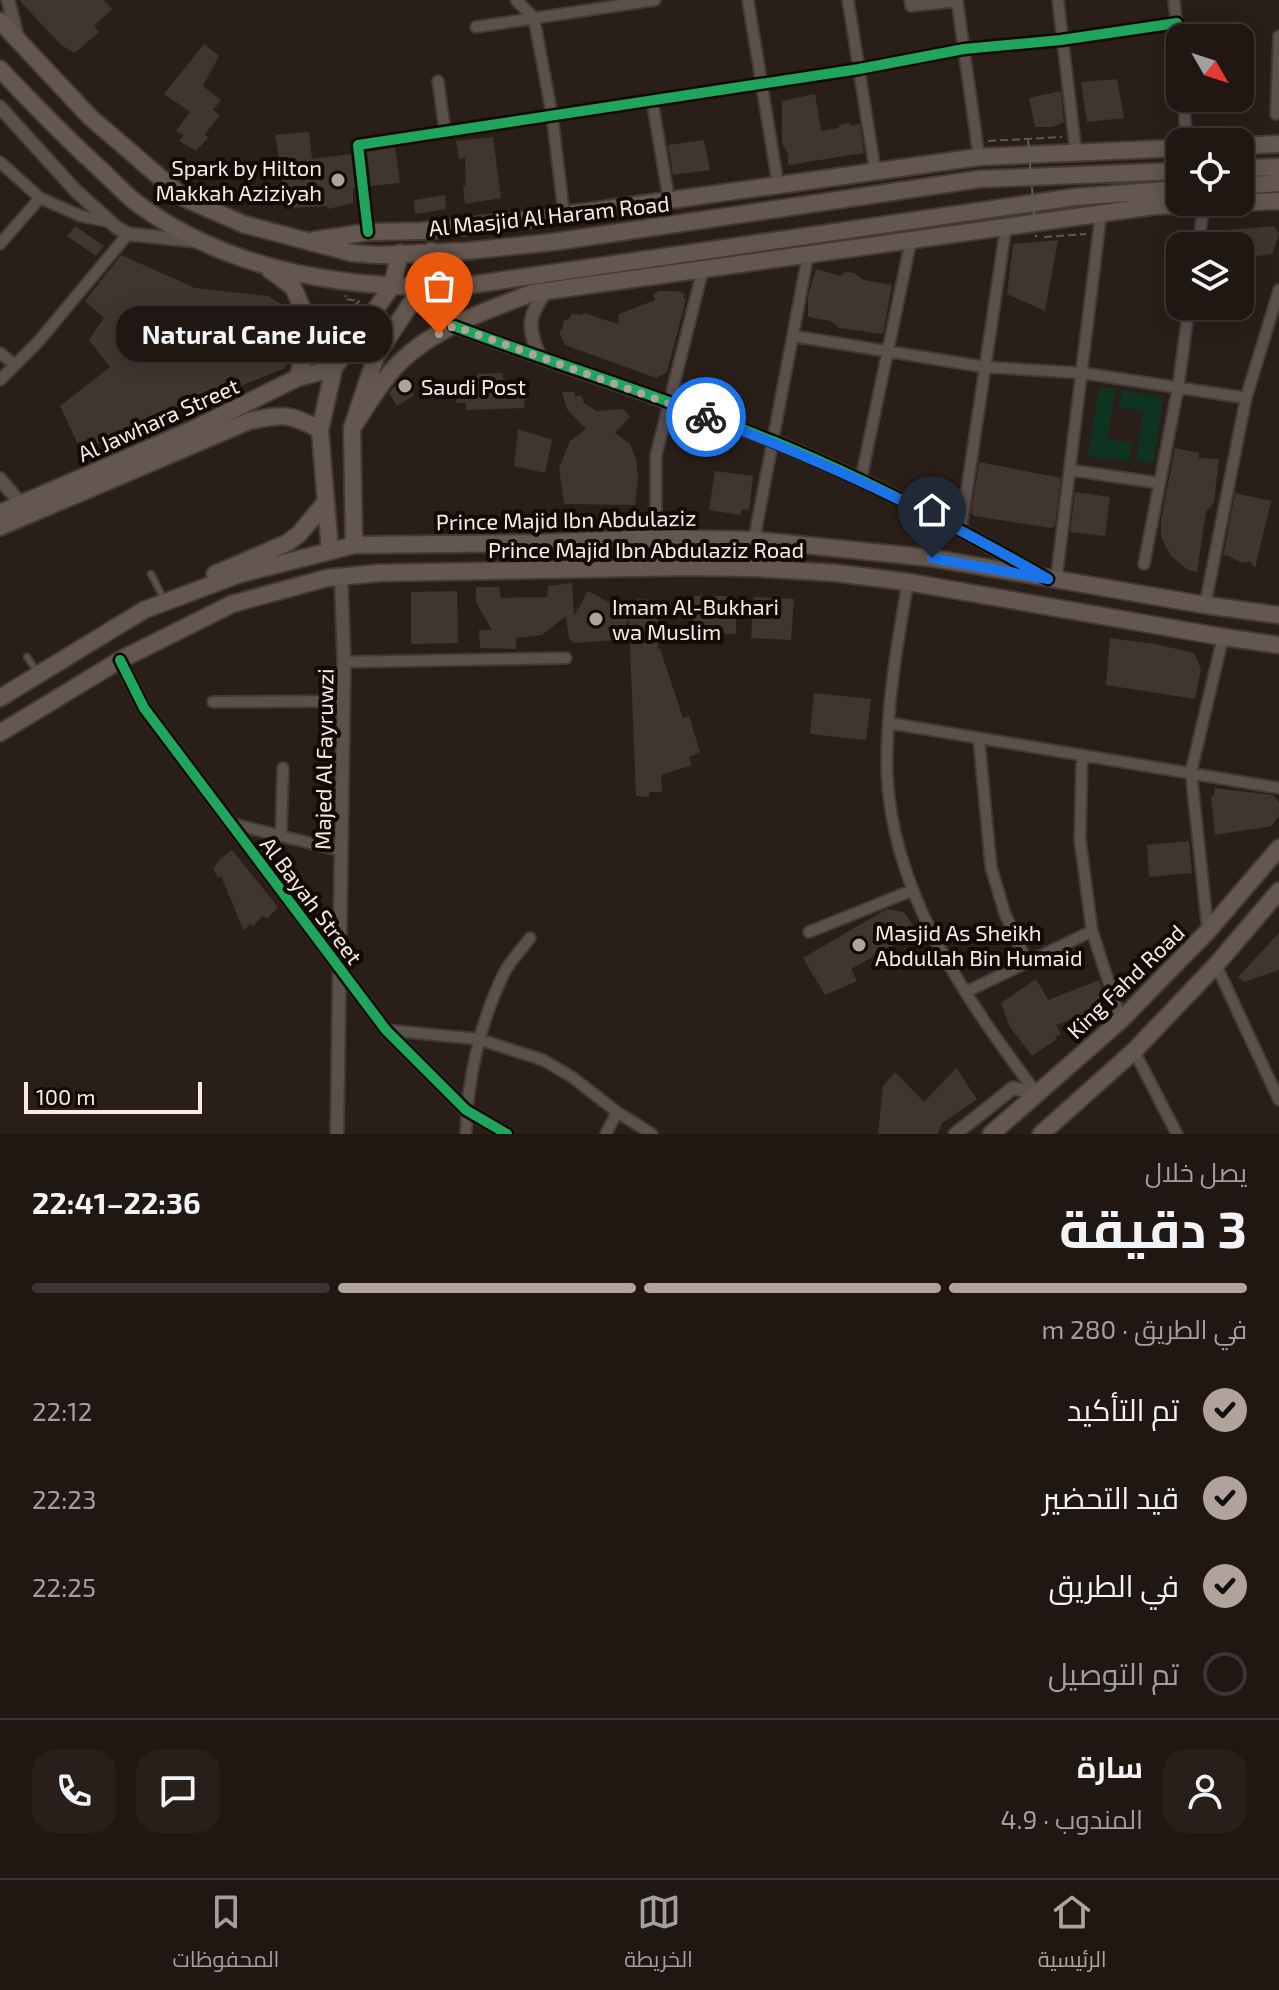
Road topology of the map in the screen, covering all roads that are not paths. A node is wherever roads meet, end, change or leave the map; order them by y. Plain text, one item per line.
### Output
1 (8, 0) edge
2 (516, 0) edge
3 (748, 0) edge
4 (848, 0) edge
5 (910, 0) edge
6 (957, 0) edge
7 (1058, 0) edge
8 (1174, 0) edge
9 (648, 1) edge
10 (534, 18) junction
11 (0, 21) edge
12 (1177, 23) joint
13 (476, 27) dead end
14 (1279, 36) edge
15 (1061, 40) junction
16 (19, 42) junction
17 (964, 49) junction
18 (0, 69) edge
19 (859, 69) junction
20 (438, 81) dead end
21 (762, 83) junction
22 (652, 100) junction
23 (0, 107) edge
24 (1276, 114) dead end
25 (552, 115) junction
26 (445, 131) junction
27 (1279, 144) edge
28 (1076, 145) junction
29 (1254, 145) edge
30 (978, 149) junction
31 (1166, 149) edge
32 (1138, 150) junction
33 (0, 162) edge
34 (1279, 167) edge
35 (1254, 168) edge
36 (875, 170) junction
37 (1166, 171) edge
38 (1100, 173) junction
39 (1279, 183) edge
40 (778, 184) junction
41 (1254, 185) edge
42 (1166, 190) edge
43 (1125, 192) junction
44 (40, 198) junction
45 (669, 200) junction
46 (1279, 201) edge
47 (1254, 202) edge
48 (1162, 206) junction
49 (1166, 206) edge
50 (1101, 213) junction
51 (564, 214) junction
52 (112, 223) junction
53 (1006, 227) junction
54 (368, 232) junction
55 (128, 234) junction
56 (791, 237) junction
57 (911, 240) junction
58 (309, 241) junction
59 (200, 242) junction
60 (0, 244) edge
61 (431, 251) junction
62 (400, 253) junction
63 (800, 256) junction
64 (264, 266) junction
65 (703, 269) junction
66 (392, 286) junction
67 (421, 288) junction
68 (1279, 290) edge
69 (546, 291) junction
70 (1187, 320) edge
71 (454, 326) junction
72 (793, 336) junction
73 (0, 353) edge
74 (886, 353) junction
75 (540, 358) junction
76 (15, 365) junction
77 (985, 367) junction
78 (334, 368) junction
79 (1083, 373) junction
80 (297, 378) junction
81 (0, 380) edge
82 (1178, 388) junction
83 (1246, 398) junction
84 (668, 403) junction
85 (352, 428) junction
86 (320, 430) junction
87 (772, 441) junction
88 (1070, 470) junction
89 (0, 479) edge
90 (861, 479) junction
91 (1159, 483) junction
92 (325, 503) junction
93 (21, 504) junction
94 (0, 513) edge
95 (0, 527) edge
96 (961, 529) junction
97 (656, 538) junction
98 (754, 540) junction
99 (536, 543) junction
100 (354, 545) junction
101 (330, 551) junction
102 (1144, 564) dead end
103 (535, 569) junction
104 (151, 574) dead end
105 (341, 576) junction
106 (1052, 580) junction
107 (908, 582) junction
108 (186, 594) junction
109 (166, 601) junction
110 (1205, 605) junction
111 (1279, 615) edge
112 (1223, 637) junction
113 (1279, 645) edge
114 (27, 657) dead end
115 (566, 658) dead end
116 (120, 660) junction
117 (344, 662) junction
118 (39, 674) junction
119 (0, 698) edge
120 (344, 701) junction
121 (213, 702) dead end
122 (889, 723) junction
123 (0, 733) edge
124 (979, 740) junction
125 (1082, 756) junction
126 (283, 768) dead end
127 (1191, 772) junction
128 (1279, 788) edge
129 (229, 823) junction
130 (281, 836) junction
131 (1279, 848) edge
132 (342, 851) junction
133 (913, 890) junction
134 (1279, 891) edge
135 (1092, 931) junction
136 (1208, 931) junction
137 (809, 932) dead end
138 (530, 938) dead end
139 (1027, 962) junction
140 (1216, 965) junction
141 (340, 970) junction
142 (966, 992) junction
143 (1121, 1020) junction
144 (386, 1030) junction
145 (478, 1039) junction
146 (1134, 1051) junction
147 (1037, 1094) junction
148 (1279, 1100) edge
149 (466, 1110) junction
150 (617, 1112) junction
151 (1045, 1133) edge
152 (337, 1134) edge
153 (466, 1134) edge
154 (507, 1134) edge
155 (606, 1134) edge
156 (652, 1134) edge
157 (955, 1134) edge
158 (991, 1134) edge
159 (1177, 1134) edge

1 - 16 street
2 - 10 street
3 - 21 street
4 - 19 street
5 - 6 street
6 - 17 street
7 - 15 street
8 - 12 street
9 - 10 street
10 - 13 street
10 - 25 street
11 - 16 main road, Al Masjid Al Haram Road
12 - 15 street
14 - 24 street
15 - 17 street
15 - 28 street
16 - 58 main road, Al Masjid Al Haram Road
17 - 19 street
17 - 30 street
18 - 59 main road
19 - 21 street
19 - 36 street
20 - 26 street
21 - 22 street
21 - 40 street
22 - 25 street
22 - 45 street
23 - 52 street
25 - 26 street
25 - 51 street
26 - 54 street
27 - 29 main road
28 - 30 main road
28 - 32 main road
30 - 36 main road
31 - 32 main road
32 - 38 main road
33 - 44 street
34 - 35 main road
36 - 40 main road
37 - 38 main road, Al Masjid Al Haram Road
38 - 61 main road, Al Masjid Al Haram Road
39 - 41 main road
40 - 45 main road
42 - 43 main road
43 - 48 main road
43 - 56 main road
44 - 52 street
44 - 60 street
45 - 51 main road
46 - 47 main road
48 - 49 main road
48 - 50 main road
50 - 53 main road
50 - 79 street
51 - 54 main road
52 - 55 street
53 - 57 main road
53 - 77 street
54 - 58 main road
55 - 59 street
55 - 76 street
56 - 63 main road
56 - 67 main road
57 - 63 main road
57 - 74 street
58 - 62 main road, Al Masjid Al Haram Road
59 - 64 main road
61 - 62 main road, Al Masjid Al Haram Road
61 - 67 main road
62 - 66 main road
63 - 65 main road
63 - 72 street
64 - 66 main road
64 - 80 main road
65 - 69 main road
65 - 84 street
66 - 67 main road
66 - 78 main road
67 - 85 main road
68 - 83 street
69 - 71 main road
69 - 75 street
70 - 82 street
71 - 75 street
71 - 85 main road
72 - 74 street
72 - 87 street
73 - 76 street
74 - 77 street
74 - 90 street
75 - 84 street
76 - 81 street
77 - 79 street
77 - 96 street
78 - 80 main road, Al Jawhara Street
78 - 86 main road
79 - 82 street
79 - 88 street
80 - 93 main road, Al Jawhara Street
82 - 83 street
82 - 91 street
83 - 110 street
84 - 87 street
84 - 97 street
85 - 100 main road
86 - 92 main road
86 - 95 main road, Al Jawhara Street
87 - 90 street
87 - 98 street
88 - 91 street
88 - 106 street
89 - 93 street
90 - 96 street
91 - 102 street
92 - 101 main road
92 - 108 main road
93 - 94 main road, Al Jawhara Street
96 - 106 street
97 - 98 main road, Prince Majid Ibn Abdulaziz
97 - 99 main road, Prince Majid Ibn Abdulaziz
98 - 106 main road, Prince Majid Ibn Abdulaziz
99 - 100 main road, Prince Majid Ibn Abdulaziz
99 - 103 main road
100 - 101 main road, Prince Majid Ibn Abdulaziz
101 - 108 main road
103 - 105 main road, Prince Majid Ibn Abdulaziz Road
103 - 107 main road, Prince Majid Ibn Abdulaziz Road
104 - 109 lane
105 - 116 main road, Prince Majid Ibn Abdulaziz Road
105 - 117 street, Majed Al Fayruwzi
106 - 110 main road, Prince Majid Ibn Abdulaziz
107 - 112 main road, Prince Majid Ibn Abdulaziz Road
107 - 122 street
108 - 109 main road
109 - 118 main road
110 - 111 main road, Prince Majid Ibn Abdulaziz
112 - 113 main road, Prince Majid Ibn Abdulaziz Road
112 - 127 street
114 - 118 lane
115 - 117 street
116 - 123 main road
116 - 129 street, Al Bayah Street
117 - 120 street, Majed Al Fayruwzi
118 - 119 main road
120 - 121 street
120 - 132 street, Majed Al Fayruwzi
122 - 124 street
122 - 133 street
124 - 125 street
124 - 139 street
125 - 127 street
125 - 135 street
126 - 130 street
127 - 128 street
127 - 136 street
129 - 130 street
129 - 141 street, Al Bayah Street
130 - 132 street
131 - 136 main road, King Fahd Road
132 - 141 street, Majed Al Fayruwzi
133 - 137 street
133 - 142 street
134 - 140 main road
135 - 139 street
135 - 143 street
136 - 143 main road, King Fahd Road
138 - 145 street
139 - 142 street
140 - 146 main road
140 - 148 street
141 - 144 street, Al Bayah Street
141 - 152 street, Majed Al Fayruwzi
142 - 147 street
143 - 147 main road, King Fahd Road
144 - 145 street
144 - 149 street, Al Bayah Street
145 - 149 street
145 - 150 street
146 - 151 main road
146 - 159 street
147 - 157 street
147 - 158 main road, King Fahd Road
149 - 153 street
149 - 154 street, Al Bayah Street
150 - 155 street
150 - 156 street

